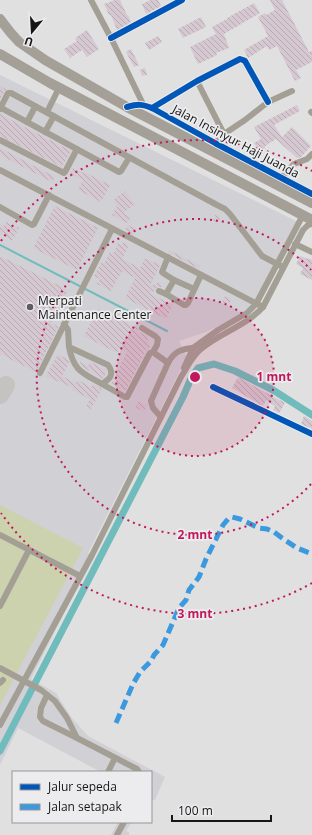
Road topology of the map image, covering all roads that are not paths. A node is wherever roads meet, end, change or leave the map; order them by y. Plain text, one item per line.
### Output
1 (91, 0) edge
2 (180, 1) edge
3 (0, 19) edge
4 (111, 38) junction
5 (0, 54) edge
6 (197, 81) junction
7 (59, 88) junction
8 (292, 91) dead end
9 (268, 102) junction
10 (143, 104) junction
11 (128, 106) junction
12 (35, 107) junction
13 (152, 108) junction
14 (0, 109) edge
15 (47, 112) junction
16 (54, 116) junction
17 (27, 122) junction
18 (160, 124) junction
19 (45, 132) junction
20 (224, 134) junction
21 (153, 137) junction
22 (0, 140) edge
23 (215, 143) junction
24 (77, 149) junction
25 (312, 154) edge
26 (129, 158) junction
27 (0, 170) edge
28 (278, 181) junction
29 (312, 194) edge
30 (49, 195) junction
31 (312, 203) edge
32 (0, 207) edge
33 (308, 217) edge
34 (312, 224) edge
35 (112, 229) junction
36 (295, 244) junction
37 (312, 252) edge
38 (168, 257) junction
39 (278, 264) junction
40 (201, 275) junction
41 (174, 280) junction
42 (194, 290) junction
43 (159, 291) dead end
44 (166, 294) junction
45 (254, 303) junction
46 (263, 307) junction
47 (64, 324) junction
48 (142, 328) dead end
49 (69, 347) junction
50 (192, 348) junction
51 (153, 352) junction
52 (168, 363) junction
53 (40, 373) dead end
54 (181, 377) junction
55 (102, 384) junction
56 (213, 387) dead end
57 (161, 417) junction
58 (312, 434) edge
59 (0, 535) edge
60 (28, 550) junction
61 (80, 576) junction
62 (0, 606) edge
63 (0, 668) edge
64 (26, 682) junction
65 (47, 695) junction
66 (0, 725) edge
67 (77, 738) junction
68 (115, 758) junction
69 (108, 771) edge
70 (138, 771) edge
71 (123, 823) edge
72 (117, 835) edge

1 - 4 street
2 - 4 street
3 - 11 highway, Jalan Insinyur Haji Juanda
4 - 10 street
5 - 7 highway
6 - 9 street
6 - 13 street
6 - 20 street
7 - 15 street
7 - 21 highway
8 - 9 street
9 - 20 street
10 - 11 street
10 - 13 street, Jalan Insinyur Haji Juanda
11 - 18 highway, Jalan Insinyur Haji Juanda
12 - 14 street
12 - 15 street
12 - 17 street
13 - 23 street, Jalan Insinyur Haji Juanda
14 - 17 street
15 - 16 street
16 - 19 street
16 - 26 street
17 - 19 street
18 - 21 highway
18 - 28 highway, Jalan Insinyur Haji Juanda
19 - 24 street
20 - 23 street
21 - 33 highway
22 - 24 street
23 - 28 street, Jalan Insinyur Haji Juanda
24 - 26 street
25 - 28 street
26 - 39 street
27 - 30 street
28 - 29 street, Jalan Insinyur Haji Juanda
28 - 31 highway, Jalan Insinyur Haji Juanda
30 - 32 street
30 - 35 street
33 - 39 street
34 - 36 street
35 - 38 street
35 - 47 street
36 - 37 street
36 - 39 street
38 - 40 street
38 - 41 street
39 - 45 street
39 - 46 street
40 - 42 street
40 - 45 street
41 - 42 street
41 - 44 street
42 - 44 street
43 - 44 street
45 - 46 street
45 - 50 street
46 - 54 street
47 - 49 street
47 - 53 street
48 - 51 street
49 - 55 street
49 - 55 street
50 - 52 street
50 - 54 street
51 - 52 street
51 - 55 street
52 - 57 street
54 - 57 street
56 - 58 street
57 - 61 street
59 - 60 street
60 - 61 street
60 - 62 street
61 - 64 street
63 - 64 street
64 - 65 street
64 - 66 street
65 - 67 street
65 - 67 street
67 - 68 street
68 - 69 street
68 - 70 street
71 - 72 street

